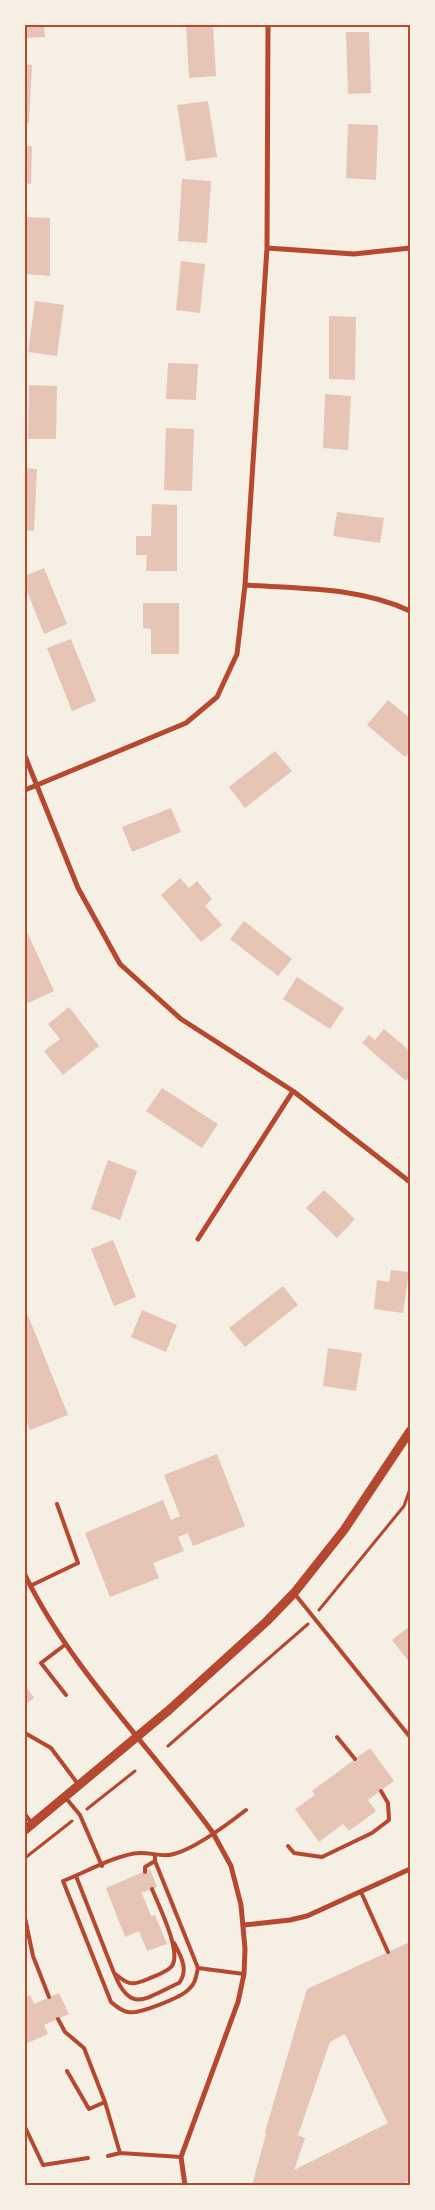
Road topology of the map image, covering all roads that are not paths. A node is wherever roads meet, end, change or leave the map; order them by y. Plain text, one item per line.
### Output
1 (268, 25) edge
2 (267, 248) junction
3 (410, 248) edge
4 (245, 585) junction
5 (410, 611) edge
6 (25, 756) edge
7 (37, 786) junction
8 (25, 790) edge
9 (293, 1091) junction
10 (410, 1182) edge
11 (198, 1239) dead end
12 (410, 1432) edge
13 (56, 1504) dead end
14 (25, 1575) edge
15 (30, 1586) junction
16 (294, 1593) junction
17 (66, 1644) junction
18 (66, 1695) dead end
19 (25, 1733) edge
20 (136, 1737) junction
21 (337, 1737) dead end
22 (410, 1737) edge
23 (355, 1759) dead end
24 (79, 1785) junction
25 (380, 1791) dead end
26 (65, 1797) junction
27 (246, 1810) dead end
28 (25, 1814) edge
29 (29, 1827) edge
30 (213, 1833) junction
31 (288, 1846) dead end
32 (155, 1858) junction
33 (102, 1866) junction
34 (410, 1869) edge
35 (145, 1872) dead end
36 (76, 1876) junction
37 (152, 1889) dead end
38 (361, 1892) junction
39 (25, 1918) edge
40 (244, 1925) junction
41 (168, 1930) junction
42 (388, 1952) dead end
43 (198, 1968) junction
44 (114, 1973) junction
45 (244, 1974) junction
46 (49, 1997) dead end
47 (58, 2019) dead end
48 (67, 2072) dead end
49 (105, 2102) junction
50 (25, 2127) edge
51 (120, 2153) junction
52 (108, 2156) dead end
53 (181, 2157) junction
54 (88, 2158) dead end
55 (185, 2185) edge

1 - 2 street
2 - 3 street
2 - 4 street
4 - 5 street
4 - 7 street
6 - 7 street
7 - 8 street
7 - 9 street
9 - 10 street
9 - 11 street
12 - 16 street
13 - 15 lane
14 - 15 street
15 - 17 street
16 - 20 street
16 - 22 lane
17 - 18 lane
17 - 20 street
19 - 24 lane
20 - 24 street
20 - 30 street
21 - 23 lane
24 - 26 street
25 - 31 lane
26 - 29 street
26 - 33 lane
27 - 30 lane
28 - 29 lane
30 - 32 lane
30 - 40 street
32 - 33 lane
32 - 35 lane
32 - 43 lane
33 - 36 lane
34 - 38 street
36 - 43 lane
36 - 44 lane
37 - 41 lane
38 - 40 street
38 - 42 lane
39 - 46 lane
40 - 45 street
41 - 44 lane
41 - 44 lane
43 - 45 lane
45 - 53 street
47 - 49 lane
48 - 49 lane
49 - 51 lane
50 - 54 lane
51 - 52 lane
51 - 53 lane
53 - 55 street

